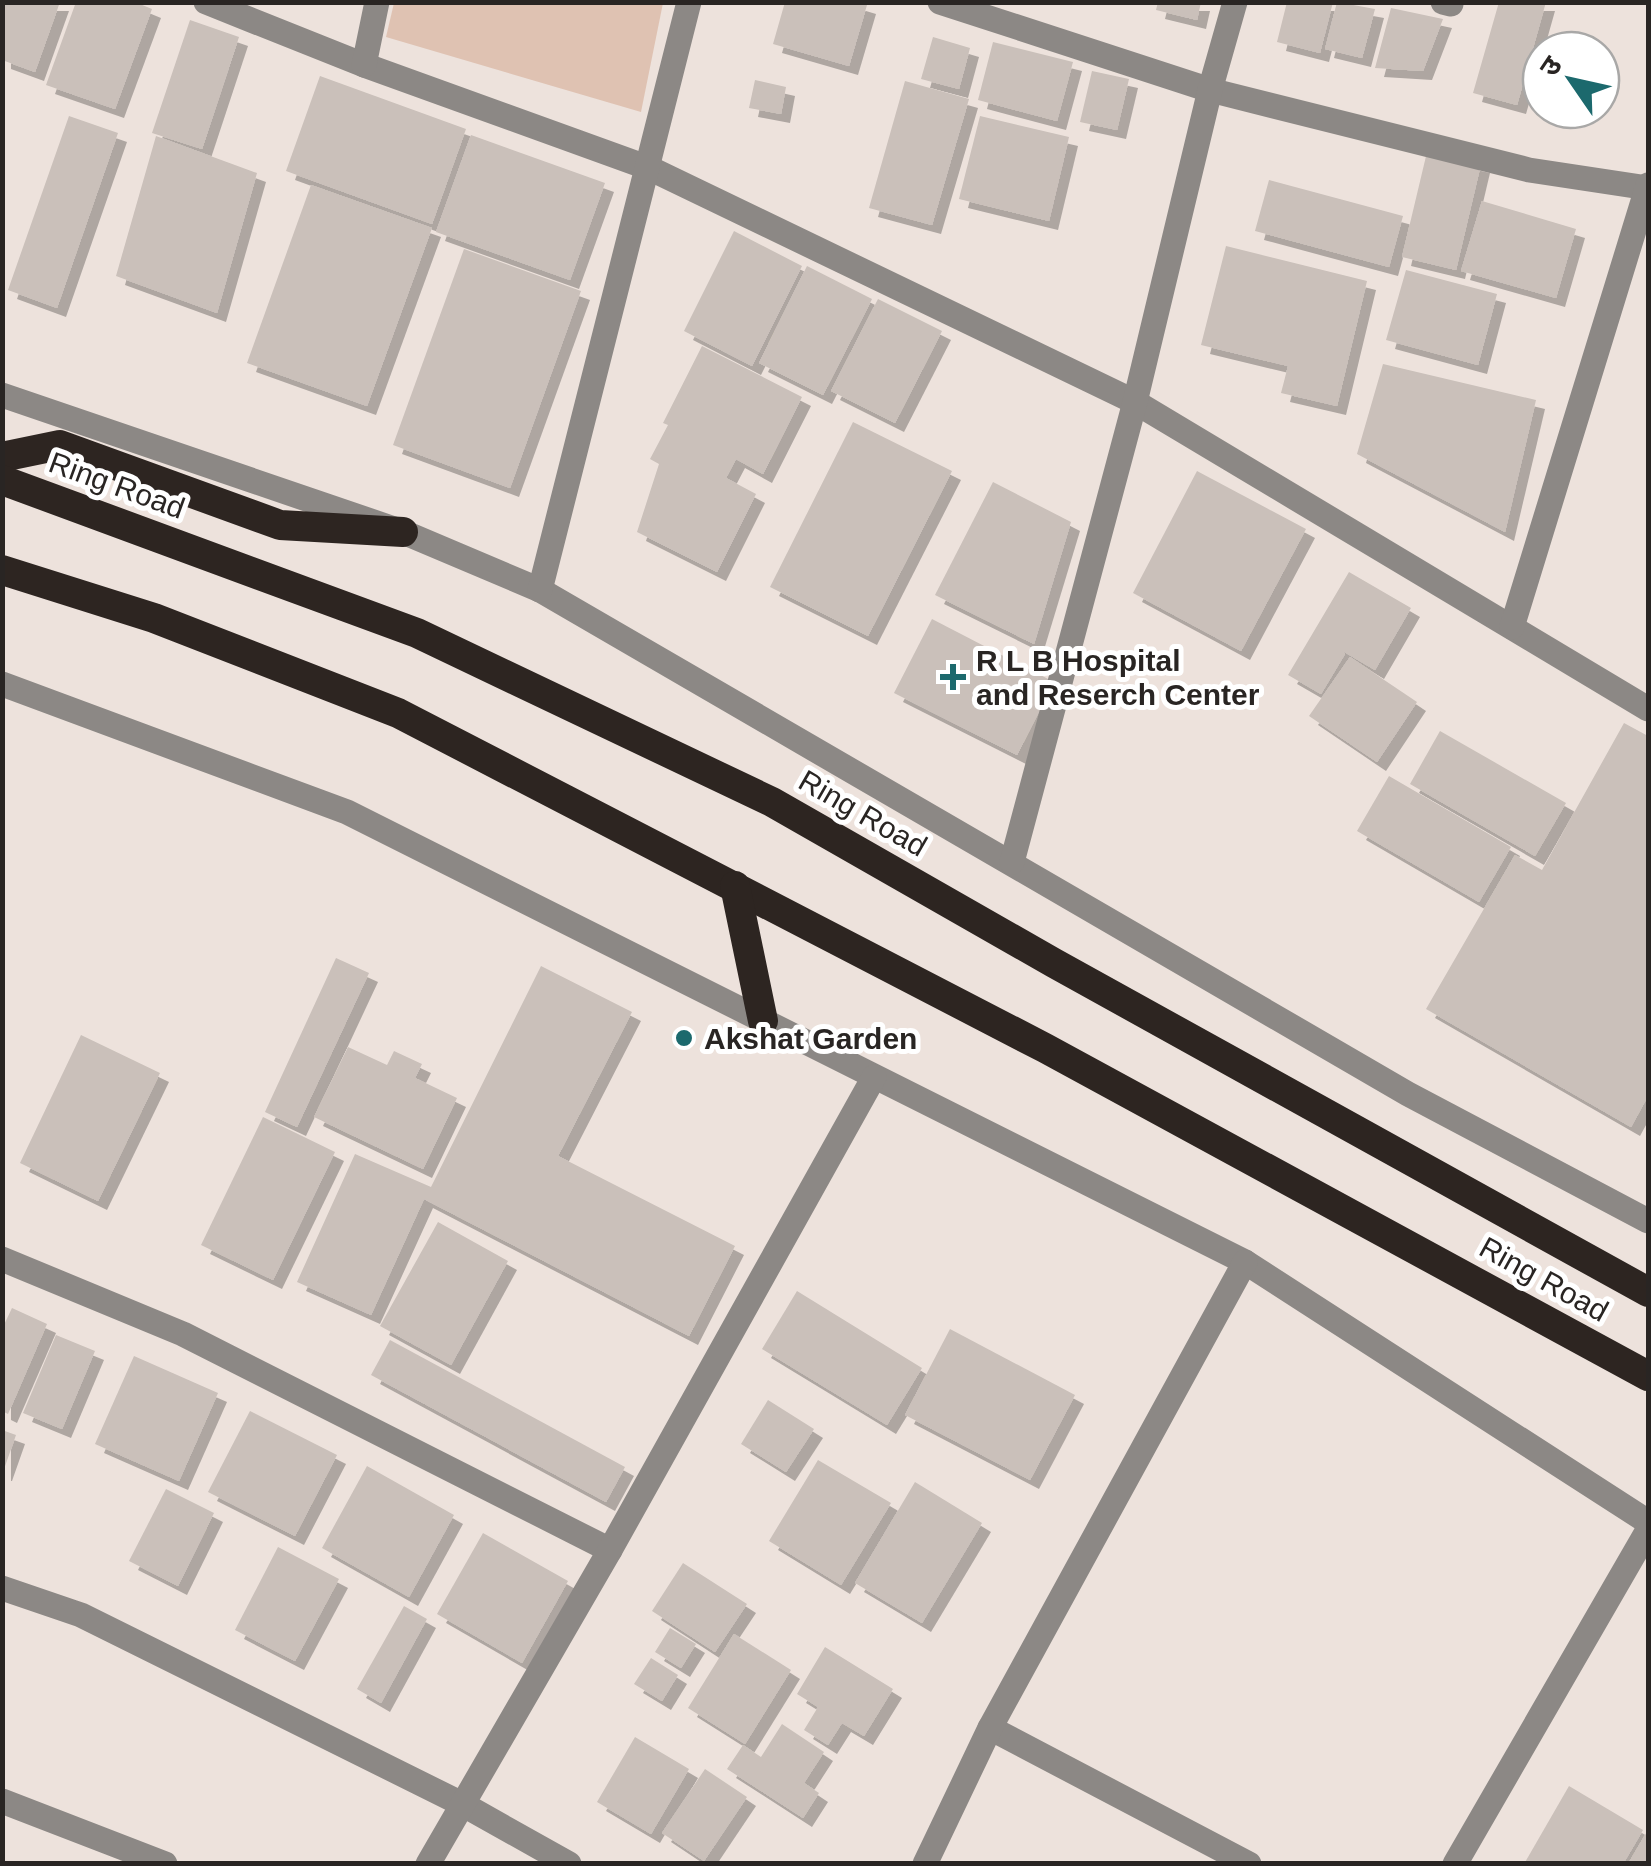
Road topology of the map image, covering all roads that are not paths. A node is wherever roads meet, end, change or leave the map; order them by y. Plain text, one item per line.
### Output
1 (206, 2) edge
2 (377, 2) edge
3 (689, 2) edge
4 (940, 2) edge
5 (1235, 2) edge
6 (364, 65) junction
7 (1210, 90) junction
8 (649, 168) junction
9 (1648, 187) edge
10 (2, 395) edge
11 (1135, 402) junction
12 (2, 457) edge
13 (2, 480) edge
14 (402, 532) junction
15 (2, 570) edge
16 (540, 590) junction
17 (1512, 627) junction
18 (2, 684) edge
19 (1648, 709) edge
20 (1012, 862) junction
21 (736, 886) junction
22 (763, 1022) junction
23 (874, 1077) junction
24 (1648, 1221) edge
25 (2, 1259) edge
26 (1246, 1262) junction
27 (1648, 1292) edge
28 (1648, 1376) edge
29 (1648, 1522) edge
30 (1648, 1530) edge
31 (610, 1550) junction
32 (2, 1588) edge
33 (990, 1728) junction
34 (2, 1801) edge
35 (464, 1805) junction
36 (165, 1864) edge
37 (428, 1864) edge
38 (569, 1864) edge
39 (925, 1864) edge
40 (1249, 1864) edge
41 (1456, 1864) edge

1 - 6 street
2 - 6 street
3 - 8 street
4 - 7 street
5 - 7 street
6 - 8 street
7 - 9 street
7 - 11 street
8 - 11 street
8 - 16 street
9 - 17 street
10 - 14 street
11 - 17 street
11 - 20 street
12 - 14 highway
13 - 27 highway, Ring Road
14 - 16 street
15 - 21 highway, Ring Road
16 - 20 street
17 - 19 street
18 - 22 street
20 - 24 street
21 - 22 highway
21 - 28 highway, Ring Road
22 - 23 street
23 - 26 street
23 - 31 street
25 - 31 street
26 - 29 street
26 - 33 street
30 - 41 street
31 - 35 street
32 - 35 street
33 - 39 street
33 - 40 street
34 - 36 street
35 - 37 street
35 - 38 street

